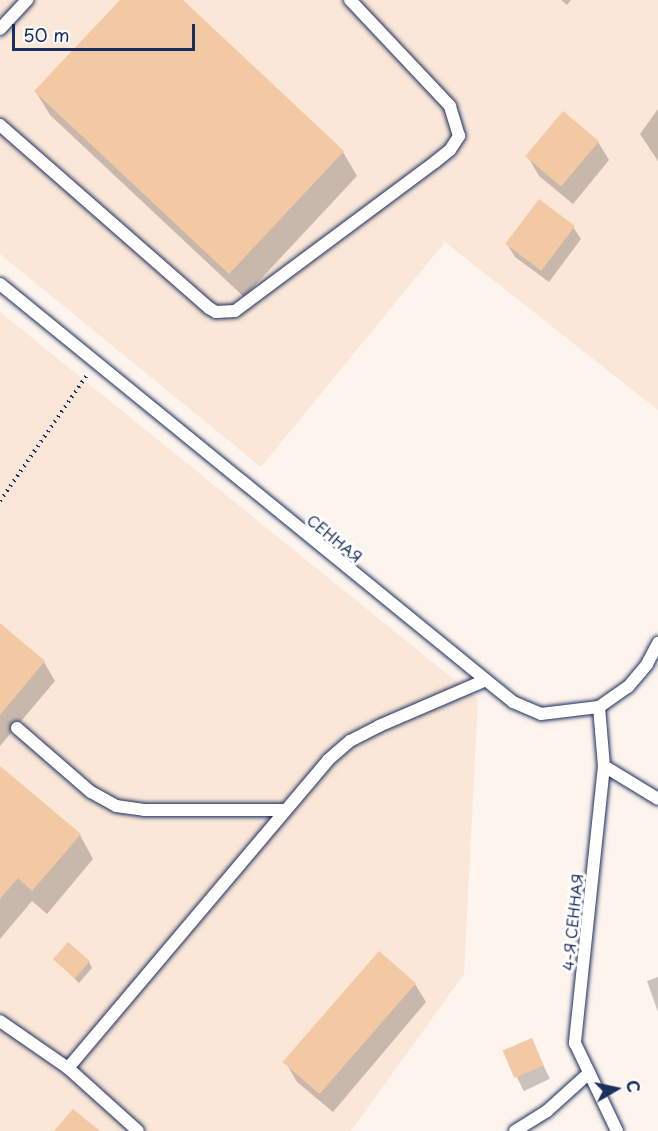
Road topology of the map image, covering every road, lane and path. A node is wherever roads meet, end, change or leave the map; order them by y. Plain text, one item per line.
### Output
1 (27, 0) edge
2 (350, 0) edge
3 (0, 29) edge
4 (0, 125) edge
5 (0, 284) edge
6 (96, 362) junction
7 (0, 501) edge
8 (658, 644) edge
9 (486, 680) junction
10 (598, 707) junction
11 (17, 728) dead end
12 (604, 766) junction
13 (658, 799) edge
14 (284, 810) junction
15 (0, 1022) edge
16 (68, 1068) junction
17 (589, 1073) junction
18 (138, 1131) edge
19 (515, 1131) edge
20 (616, 1131) edge

1 - 3 lane
2 - 4 lane
5 - 6 lane, СЕННАЯ
6 - 7 path
6 - 9 lane, СЕННАЯ
8 - 10 lane, СЕННАЯ
9 - 10 lane, СЕННАЯ
9 - 14 lane
10 - 12 lane, 4-Я СЕННАЯ
11 - 14 lane
12 - 13 lane
12 - 17 lane, 4-Я СЕННАЯ
14 - 16 lane
15 - 16 lane
16 - 18 lane
17 - 19 lane
17 - 20 lane, 4-Я СЕННАЯ

